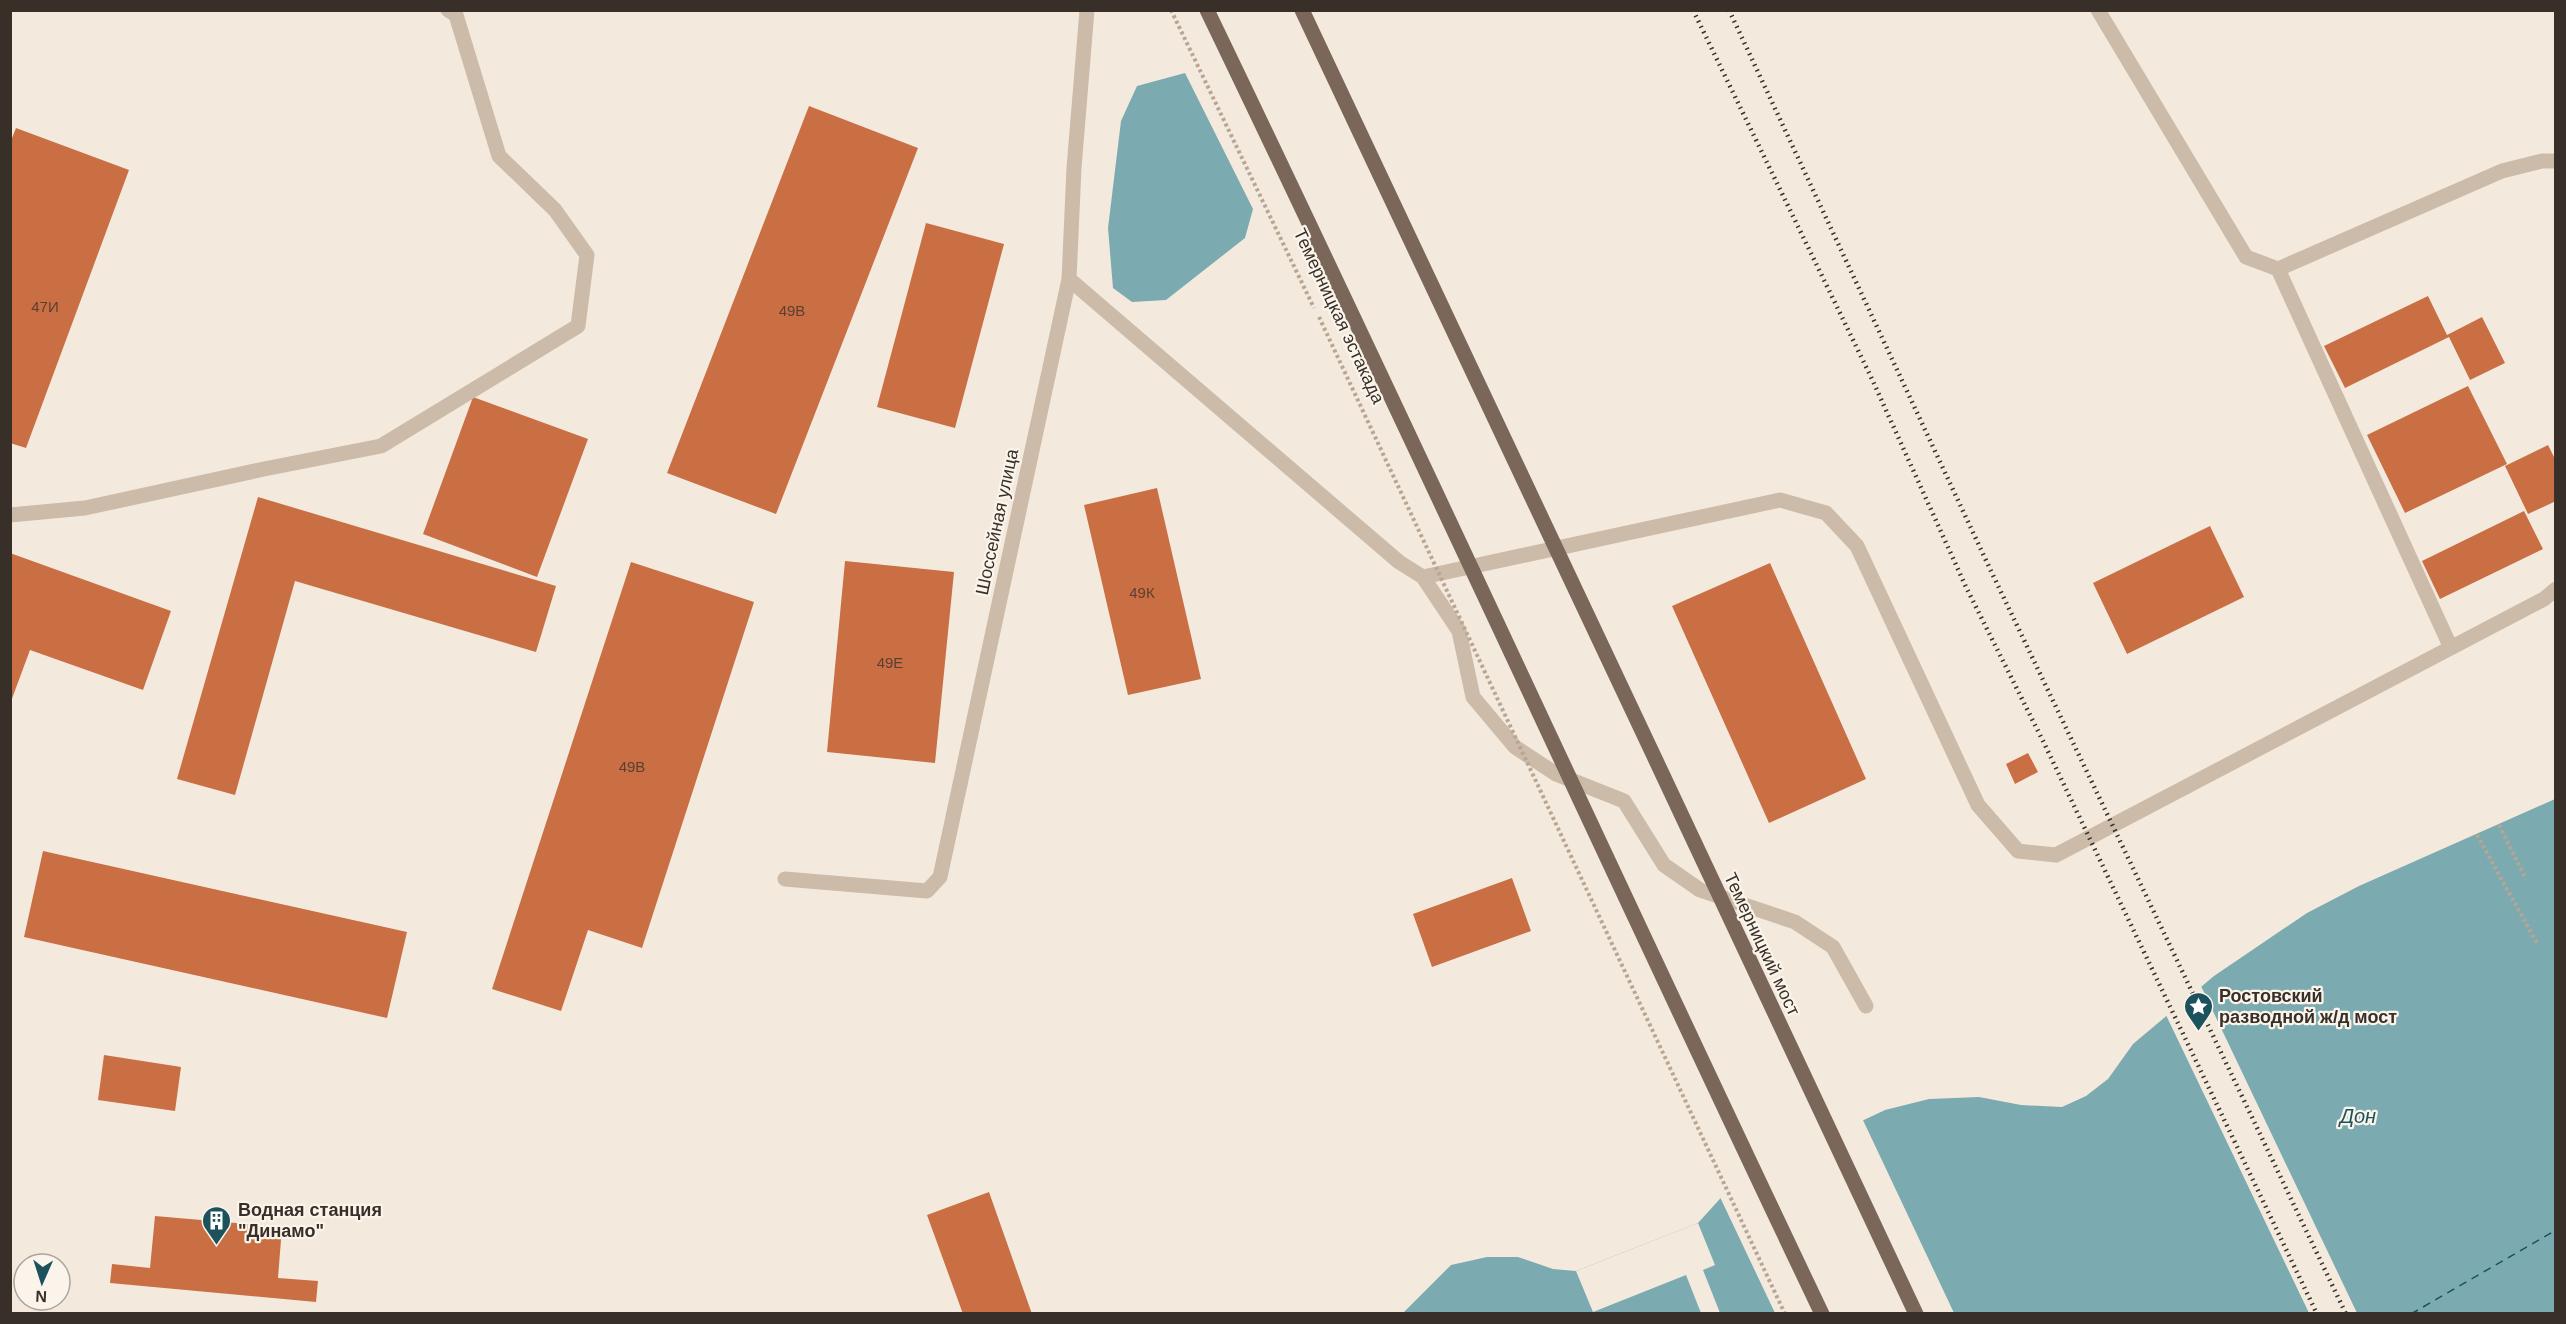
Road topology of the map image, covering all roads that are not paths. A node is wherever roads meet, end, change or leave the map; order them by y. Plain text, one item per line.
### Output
1 (448, 10) edge
2 (1087, 10) edge
3 (1207, 10) edge
4 (1302, 10) edge
5 (2098, 10) edge
6 (2556, 161) edge
7 (2278, 269) junction
8 (1069, 279) junction
9 (10, 515) edge
10 (1423, 577) junction
11 (2556, 589) edge
12 (2451, 648) junction
13 (785, 879) dead end
14 (1866, 1006) dead end
15 (1822, 1314) edge
16 (1916, 1314) edge

1 - 9 street
2 - 8 street, Шоссейная улица
3 - 15 main road, Темерницкая эстакада, bridge
4 - 16 main road, Темерницкий мост, bridge
5 - 7 street
6 - 7 street
7 - 12 street
8 - 10 street
8 - 13 street, Шоссейная улица
10 - 12 street
10 - 14 street
11 - 12 street

